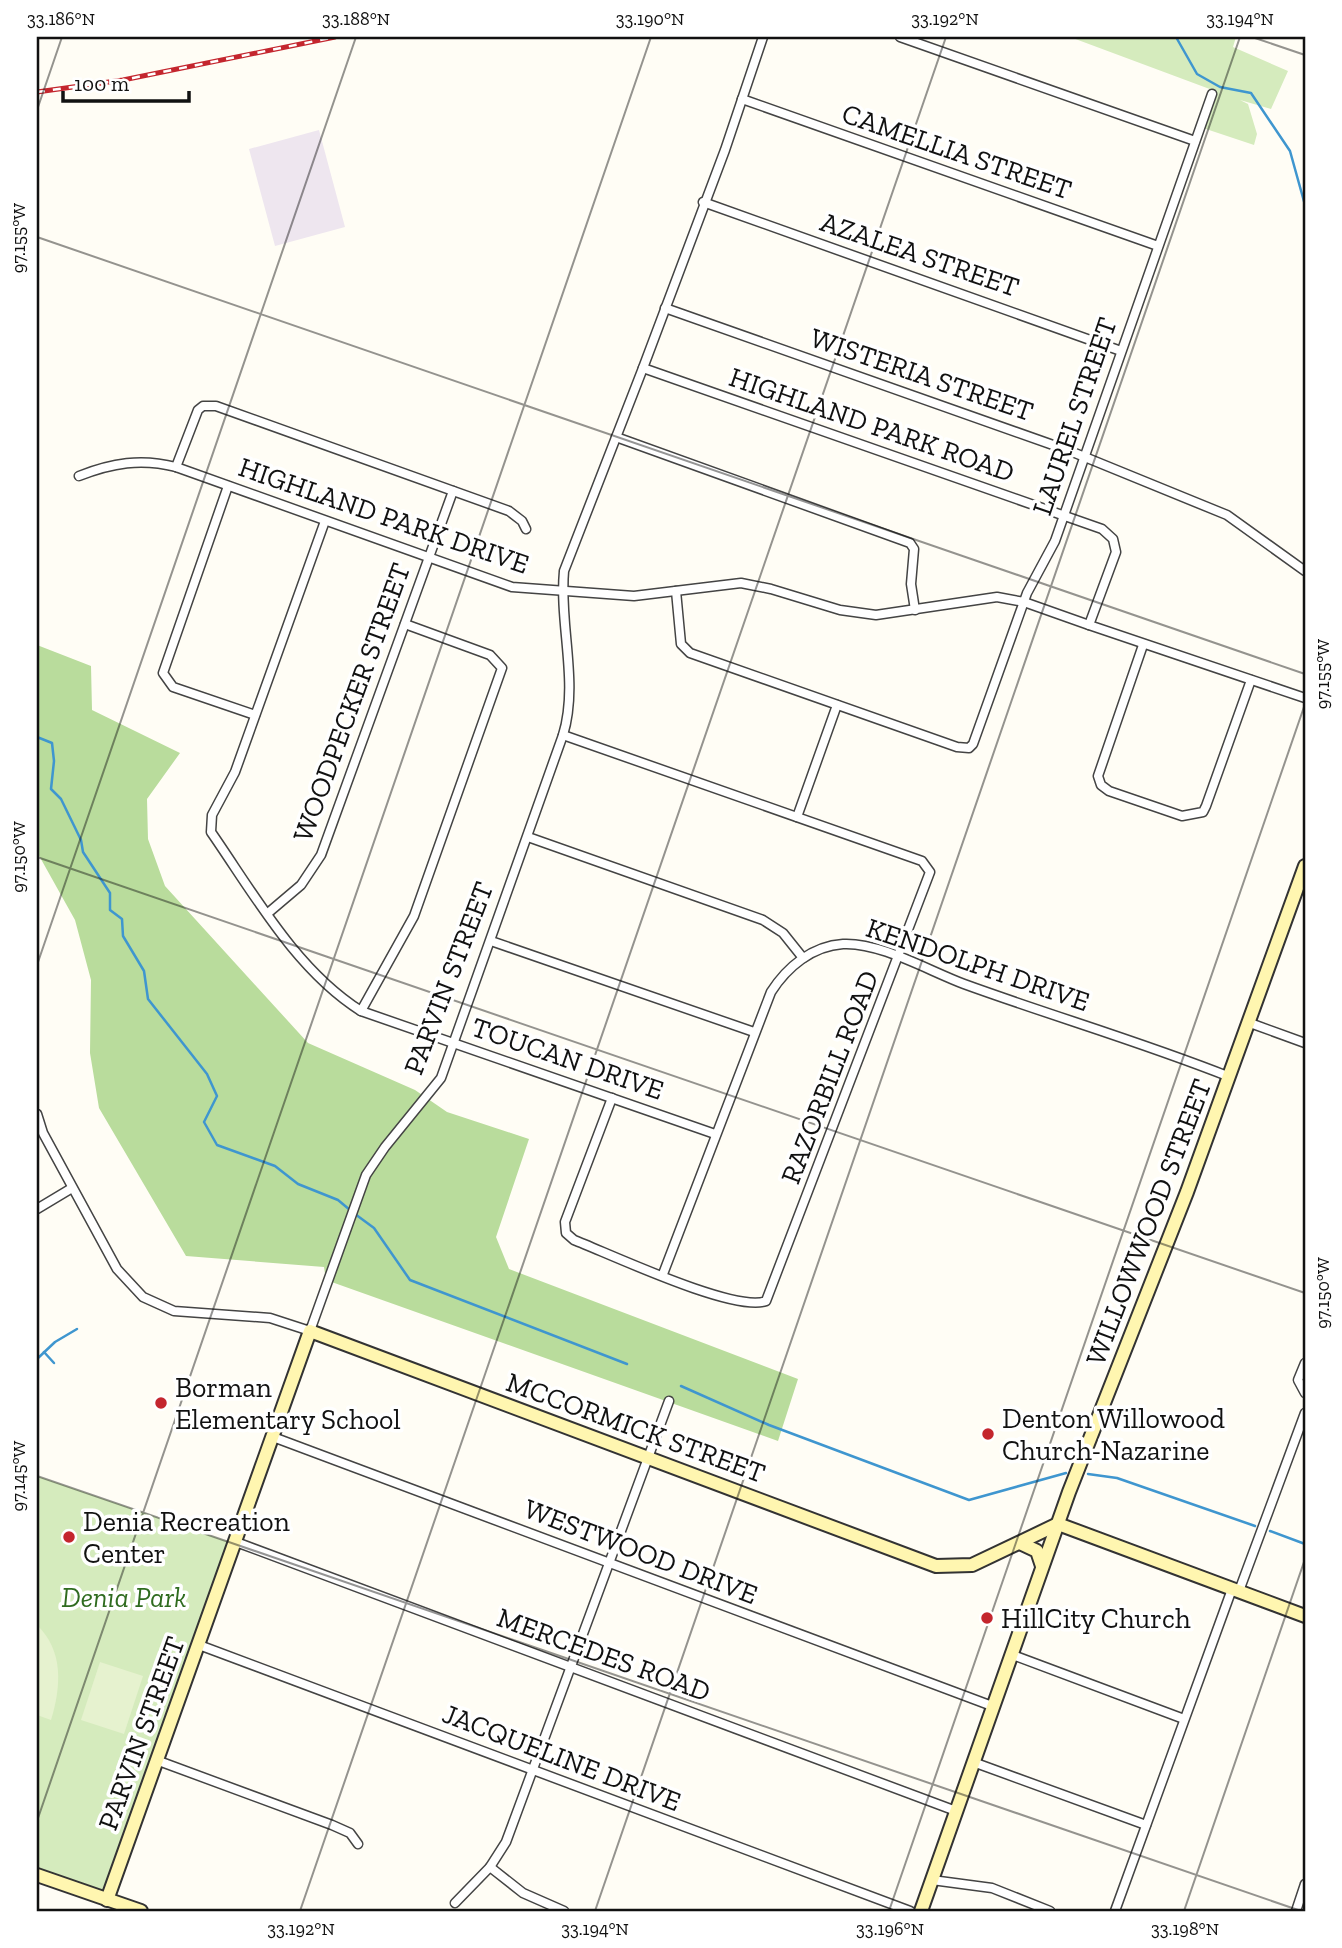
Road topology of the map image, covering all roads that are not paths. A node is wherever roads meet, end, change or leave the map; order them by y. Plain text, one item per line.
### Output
1 (764, 37) edge
2 (900, 37) edge
3 (1212, 94) dead end
4 (742, 99) junction
5 (1195, 141) junction
6 (703, 202) junction
7 (1158, 246) junction
8 (665, 308) junction
9 (1121, 351) junction
10 (643, 368) junction
11 (615, 437) junction
12 (1083, 457) junction
13 (176, 467) junction
14 (79, 476) dead end
15 (228, 486) junction
16 (453, 491) junction
17 (1064, 515) junction
18 (326, 521) junction
19 (526, 529) dead end
20 (428, 558) junction
21 (1305, 571) edge
22 (676, 591) junction
23 (562, 592) junction
24 (1024, 602) junction
25 (915, 610) junction
26 (405, 624) junction
27 (1088, 625) junction
28 (1143, 645) junction
29 (1251, 680) junction
30 (1305, 698) edge
31 (837, 705) junction
32 (255, 715) junction
33 (563, 735) junction
34 (797, 817) junction
35 (527, 837) junction
36 (1305, 866) edge
37 (268, 913) junction
38 (491, 941) junction
39 (803, 958) junction
40 (898, 958) junction
41 (361, 1011) junction
42 (1250, 1023) junction
43 (754, 1032) junction
44 (455, 1043) junction
45 (1305, 1043) edge
46 (1230, 1077) junction
47 (612, 1098) junction
48 (37, 1114) edge
49 (715, 1134) junction
50 (72, 1188) junction
51 (37, 1209) edge
52 (663, 1275) junction
53 (310, 1331) junction
54 (1305, 1363) edge
55 (1305, 1394) edge
56 (669, 1401) dead end
57 (1305, 1413) edge
58 (274, 1437) junction
59 (649, 1457) junction
60 (1058, 1524) junction
61 (236, 1542) junction
62 (1020, 1543) junction
63 (610, 1562) junction
64 (1042, 1566) junction
65 (1236, 1590) junction
66 (1305, 1616) edge
67 (199, 1646) junction
68 (1010, 1654) junction
69 (571, 1667) junction
70 (992, 1706) junction
71 (1184, 1718) junction
72 (156, 1760) junction
73 (973, 1762) junction
74 (533, 1770) junction
75 (956, 1811) junction
76 (1146, 1825) junction
77 (358, 1844) dead end
78 (490, 1867) junction
79 (37, 1875) edge
80 (932, 1880) junction
81 (1305, 1884) edge
82 (107, 1900) junction
83 (455, 1903) dead end
84 (141, 1911) edge
85 (564, 1911) edge
86 (910, 1911) edge
87 (921, 1911) edge
88 (1050, 1911) edge
89 (1115, 1911) edge
90 (1296, 1911) edge

1 - 4 street
2 - 5 street
3 - 5 street, LAUREL STREET
4 - 6 street
4 - 7 street, CAMELLIA STREET
5 - 7 street, LAUREL STREET
6 - 8 street
6 - 9 street, AZALEA STREET
7 - 9 street, LAUREL STREET
8 - 10 street
8 - 12 street, WISTERIA STREET
9 - 12 street, LAUREL STREET
10 - 11 street, PARVIN STREET
10 - 17 street, HIGHLAND PARK ROAD
11 - 23 street, PARVIN STREET
11 - 25 street
12 - 17 street, LAUREL STREET
12 - 21 street, WISTERIA STREET
13 - 14 street, HIGHLAND PARK DRIVE
13 - 15 street, HIGHLAND PARK DRIVE
13 - 16 street
15 - 18 street, HIGHLAND PARK DRIVE
15 - 32 street
16 - 19 street
16 - 20 street, WOODPECKER STREET
17 - 24 street, LAUREL STREET
17 - 27 street, HIGHLAND PARK ROAD
18 - 20 street, HIGHLAND PARK DRIVE
18 - 32 street
20 - 23 street, HIGHLAND PARK DRIVE
20 - 26 street, WOODPECKER STREET
22 - 23 street, HIGHLAND PARK DRIVE
22 - 25 street, HIGHLAND PARK DRIVE
22 - 31 street
23 - 33 street, PARVIN STREET
24 - 25 street, HIGHLAND PARK DRIVE
24 - 27 street, HIGHLAND PARK DRIVE
24 - 31 street, LAUREL STREET
26 - 37 street, WOODPECKER STREET
26 - 41 street
27 - 28 street
28 - 29 street
28 - 29 street
29 - 30 street
31 - 34 street
32 - 37 street, TOUCAN DRIVE
33 - 34 street
33 - 35 street, PARVIN STREET
34 - 40 street, RAZORBILL ROAD
35 - 38 street, PARVIN STREET
35 - 39 street
36 - 42 street, WILLOWWOOD STREET
37 - 41 street, TOUCAN DRIVE
38 - 43 street
38 - 44 street, PARVIN STREET
39 - 40 street, KENDOLPH DRIVE
39 - 43 street, KENDOLPH DRIVE
40 - 46 street, KENDOLPH DRIVE
40 - 52 street, RAZORBILL ROAD
41 - 44 street, TOUCAN DRIVE
42 - 45 street
42 - 46 street, WILLOWWOOD STREET
43 - 49 street, KENDOLPH DRIVE
44 - 47 street, TOUCAN DRIVE
44 - 53 street, PARVIN STREET
46 - 60 street, WILLOWWOOD STREET
47 - 49 street, TOUCAN DRIVE
47 - 52 street
48 - 50 street, MCCORMICK STREET
49 - 52 street, KENDOLPH DRIVE
50 - 51 street
50 - 53 street, MCCORMICK STREET
53 - 58 street, PARVIN STREET
53 - 59 street, MCCORMICK STREET
54 - 55 street
56 - 59 street
57 - 65 street
58 - 61 street, PARVIN STREET
58 - 63 street, WESTWOOD DRIVE
59 - 62 street, MCCORMICK STREET
59 - 63 street
60 - 62 street, MCCORMICK STREET
60 - 64 street, WILLOWWOOD STREET
60 - 65 street
61 - 67 street, PARVIN STREET
61 - 69 street, MERCEDES ROAD
62 - 64 street
63 - 69 street
63 - 70 street, WESTWOOD DRIVE
64 - 68 street, WILLOWWOOD STREET
65 - 66 street
65 - 71 street
67 - 72 street, PARVIN STREET
67 - 74 street, JACQUELINE DRIVE
68 - 70 street, WILLOWWOOD STREET
68 - 71 street
69 - 74 street
69 - 75 street, MERCEDES ROAD
70 - 73 street, WILLOWWOOD STREET
71 - 76 street
72 - 77 street
72 - 82 street, PARVIN STREET
73 - 75 street, WILLOWWOOD STREET
73 - 76 street
74 - 78 street
74 - 86 street, JACQUELINE DRIVE
75 - 80 street, WILLOWWOOD STREET
76 - 89 street
78 - 83 street
78 - 85 street
79 - 82 street
80 - 87 street, WILLOWWOOD STREET
80 - 88 street
81 - 90 street
82 - 84 street

